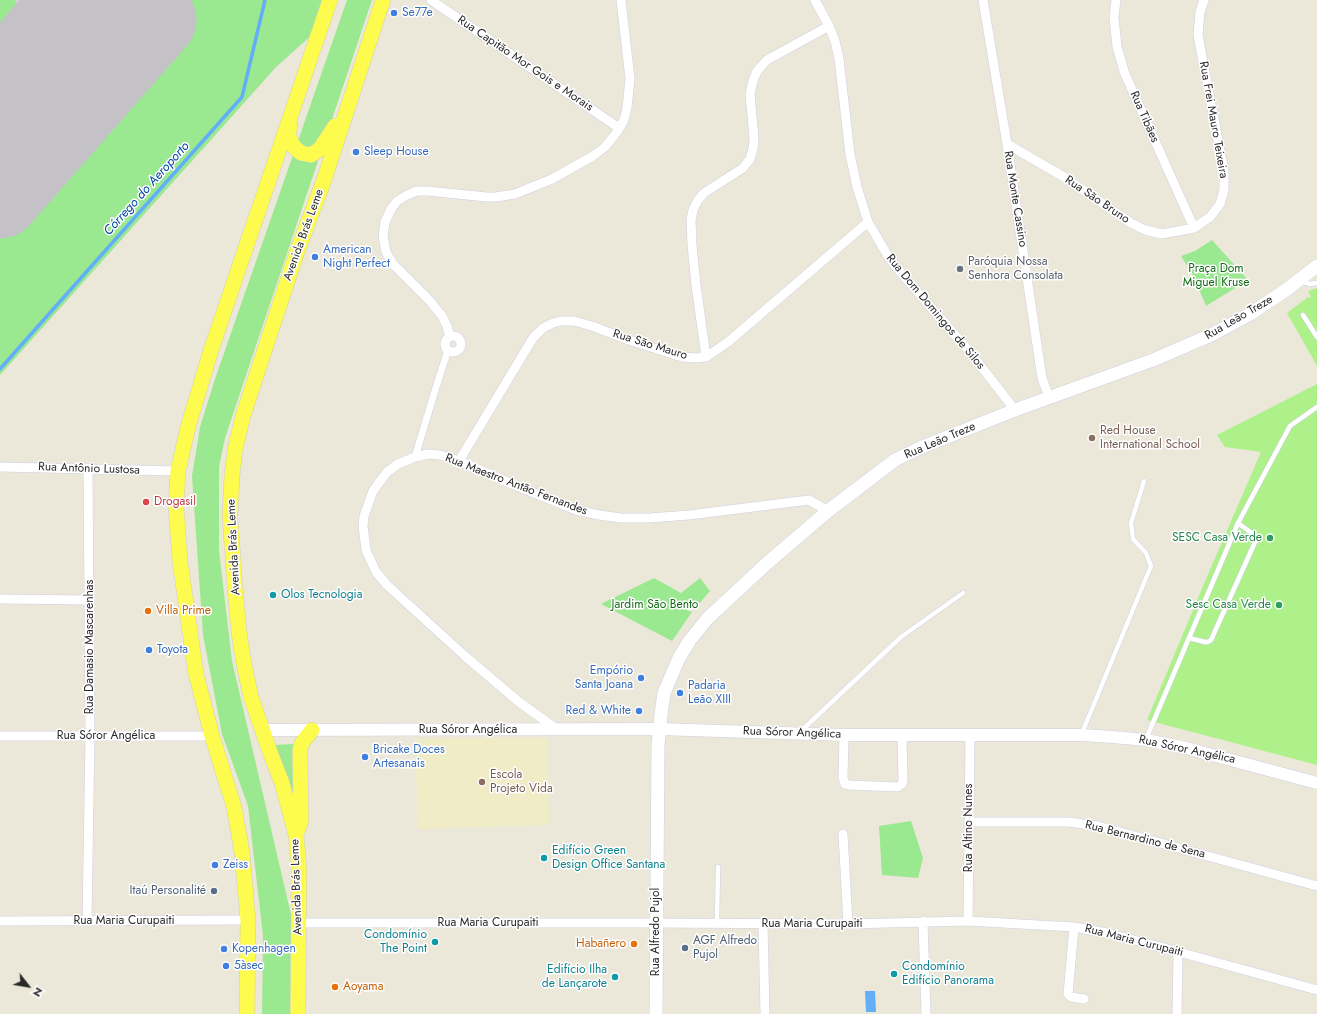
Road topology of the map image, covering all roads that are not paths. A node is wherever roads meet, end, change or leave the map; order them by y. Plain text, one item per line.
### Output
1 (330, 0) edge
2 (383, 0) edge
3 (431, 0) edge
4 (621, 0) edge
5 (815, 0) edge
6 (983, 0) edge
7 (1116, 0) edge
8 (1204, 0) edge
9 (829, 26) junction
10 (296, 100) junction
11 (349, 103) junction
12 (619, 128) junction
13 (1006, 144) junction
14 (868, 222) junction
15 (1194, 228) junction
16 (1315, 276) edge
17 (1303, 314) dead end
18 (1317, 337) edge
19 (448, 350) joint
20 (706, 357) junction
21 (1048, 397) junction
22 (1317, 407) edge
23 (1015, 410) junction
24 (416, 457) junction
25 (459, 461) junction
26 (0, 467) edge
27 (88, 468) junction
28 (178, 471) junction
29 (1144, 481) dead end
30 (828, 511) junction
31 (1238, 523) junction
32 (963, 593) dead end
33 (0, 599) edge
34 (90, 600) junction
35 (1189, 638) junction
36 (659, 729) junction
37 (262, 730) junction
38 (312, 730) junction
39 (558, 730) junction
40 (799, 733) junction
41 (844, 735) junction
42 (902, 735) junction
43 (970, 735) junction
44 (1082, 735) junction
45 (0, 736) edge
46 (90, 736) junction
47 (212, 736) junction
48 (1146, 740) junction
49 (1317, 783) edge
50 (969, 822) junction
51 (843, 834) dead end
52 (296, 835) junction
53 (718, 867) dead end
54 (1317, 886) edge
55 (248, 920) junction
56 (0, 921) edge
57 (87, 921) junction
58 (968, 921) junction
59 (923, 922) junction
60 (298, 923) junction
61 (657, 923) junction
62 (717, 923) junction
63 (763, 924) junction
64 (848, 924) junction
65 (1074, 927) junction
66 (1178, 952) junction
67 (1317, 990) edge
68 (1084, 999) dead end
69 (247, 1014) edge
70 (298, 1014) edge
71 (656, 1014) edge
72 (765, 1014) edge
73 (926, 1014) edge
74 (1178, 1014) edge

1 - 10 main road
2 - 11 main road, Avenida Brás Leme
3 - 12 street, Rua Capitão Mor Gois e Morais
4 - 12 street
5 - 9 street, Rua Dom Domingos de Silos
6 - 13 street, Rua Monte Cassino
7 - 15 street, Rua Tibães
8 - 15 street, Rua Frei Mauro Teixeira
9 - 14 street, Rua Dom Domingos de Silos
9 - 20 street
10 - 11 main road
10 - 28 main road
11 - 37 main road, Avenida Brás Leme
12 - 19 street
13 - 15 street, Rua São Bruno
13 - 21 street, Rua Monte Cassino
14 - 20 street
14 - 23 street, Rua Dom Domingos de Silos
16 - 21 main road, Rua Leão Treze
17 - 18 lane
19 - 24 street
20 - 25 street, Rua São Mauro
21 - 23 main road, Rua Leão Treze
22 - 31 lane
23 - 30 main road, Rua Leão Treze
24 - 25 street, Rua Maestro Antão Fernandes
24 - 39 street, Rua Maestro Antão Fernandes
25 - 30 street, Rua Maestro Antão Fernandes
26 - 27 street, Rua Antônio Lustosa
27 - 28 street, Rua Antônio Lustosa
27 - 34 street, Rua Damasio Mascarenhas
28 - 47 main road
29 - 44 lane
30 - 36 main road, Rua Leão Treze
31 - 35 lane
31 - 35 lane
32 - 40 lane
33 - 34 street
34 - 46 street, Rua Damasio Mascarenhas
35 - 48 lane
36 - 39 street, Rua Sóror Angélica
36 - 40 street, Rua Sóror Angélica
36 - 61 main road, Rua Alfredo Pujol
37 - 38 street, Rua Sóror Angélica
37 - 52 main road, Avenida Brás Leme
38 - 39 street, Rua Sóror Angélica
38 - 52 main road
40 - 41 street, Rua Sóror Angélica
41 - 42 street, Rua Sóror Angélica
41 - 42 street
42 - 43 street, Rua Sóror Angélica
43 - 44 street, Rua Sóror Angélica
43 - 50 street, Rua Altino Nunes
44 - 48 street, Rua Sóror Angélica
45 - 46 street, Rua Sóror Angélica
46 - 47 street, Rua Sóror Angélica
46 - 57 street, Rua Damasio Mascarenhas
47 - 55 main road
48 - 49 street, Rua Sóror Angélica
50 - 54 street, Rua Bernardino de Sena
50 - 58 street, Rua Altino Nunes
51 - 64 street
52 - 60 main road, Avenida Brás Leme
53 - 62 lane
55 - 57 street, Rua Maria Curupaiti
55 - 69 main road
56 - 57 street, Rua Maria Curupaiti
58 - 59 street, Rua Maria Curupaiti
58 - 65 street, Rua Maria Curupaiti
59 - 64 street, Rua Maria Curupaiti
59 - 73 street
60 - 61 street, Rua Maria Curupaiti
60 - 70 main road, Avenida Brás Leme
61 - 62 street, Rua Maria Curupaiti
61 - 71 main road, Rua Alfredo Pujol
62 - 63 street, Rua Maria Curupaiti
63 - 64 street, Rua Maria Curupaiti
63 - 72 street
65 - 66 street, Rua Maria Curupaiti
65 - 68 street
66 - 67 street, Rua Maria Curupaiti
66 - 74 street

